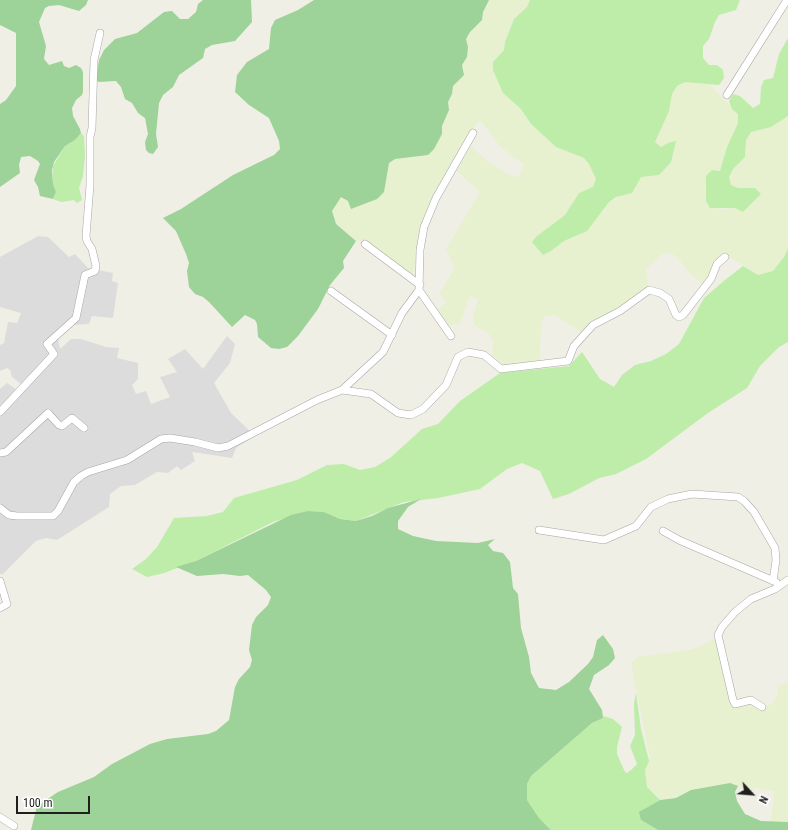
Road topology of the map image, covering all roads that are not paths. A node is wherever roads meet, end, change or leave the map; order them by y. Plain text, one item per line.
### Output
1 (787, 0) edge
2 (100, 33) dead end
3 (727, 95) dead end
4 (473, 133) dead end
5 (365, 244) dead end
6 (725, 257) dead end
7 (419, 288) junction
8 (331, 291) dead end
9 (392, 335) junction
10 (451, 336) dead end
11 (342, 390) junction
12 (0, 412) edge
13 (84, 428) dead end
14 (0, 453) edge
15 (0, 508) edge
16 (539, 530) dead end
17 (663, 531) dead end
18 (0, 581) edge
19 (773, 581) junction
20 (786, 583) edge
21 (0, 608) edge
22 (762, 707) dead end
23 (0, 817) edge
24 (14, 826) dead end

1 - 3 street
2 - 12 street
4 - 7 street
5 - 7 street
6 - 11 street
7 - 9 street
7 - 10 street
8 - 9 street
9 - 11 street
11 - 15 street
13 - 14 street
16 - 19 street
17 - 19 street
18 - 21 street
19 - 20 street
20 - 22 street
23 - 24 street

